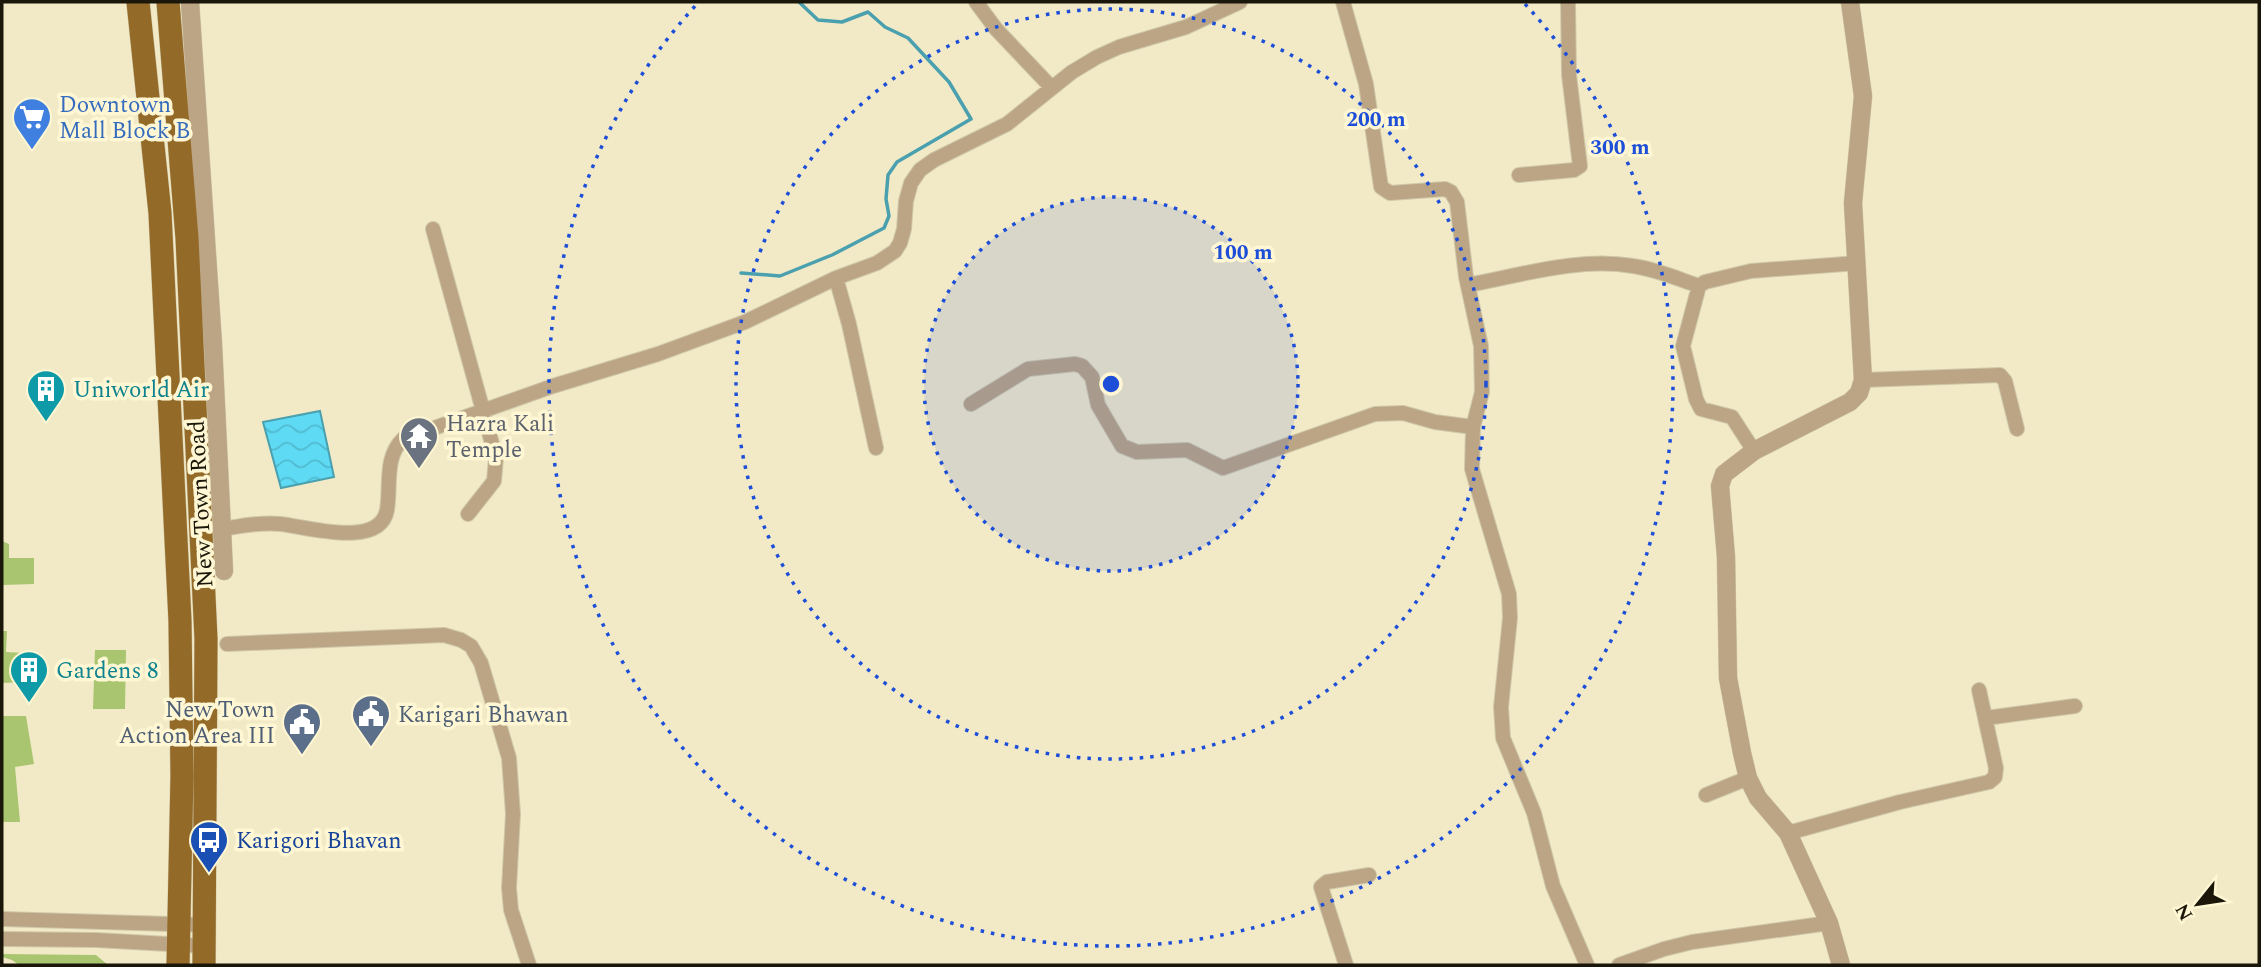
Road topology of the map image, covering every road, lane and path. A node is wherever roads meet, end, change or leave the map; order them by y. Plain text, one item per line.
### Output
1 (138, 2) edge
2 (168, 2) edge
3 (190, 2) edge
4 (976, 2) edge
5 (1240, 2) edge
6 (1343, 2) edge
7 (1568, 2) edge
8 (1850, 2) edge
9 (1221, 6) edge
10 (1052, 88) junction
11 (1519, 175) dead end
12 (433, 229) dead end
13 (1858, 262) junction
14 (836, 278) junction
15 (1468, 285) junction
16 (1699, 286) junction
17 (1863, 380) junction
18 (971, 404) dead end
19 (482, 411) junction
20 (1473, 427) junction
21 (2017, 429) dead end
22 (876, 448) dead end
23 (1754, 451) junction
24 (468, 514) dead end
25 (222, 529) junction
26 (224, 571) dead end
27 (227, 644) dead end
28 (1979, 690) dead end
29 (2075, 706) dead end
30 (1986, 718) junction
31 (1748, 778) junction
32 (1706, 795) dead end
33 (1788, 833) junction
34 (1369, 875) dead end
35 (2, 919) edge
36 (1829, 923) junction
37 (2, 939) edge
38 (178, 945) edge
39 (204, 945) edge
40 (529, 965) edge
41 (1346, 965) edge
42 (1587, 965) edge
43 (1619, 965) edge
44 (1841, 965) edge

1 - 38 main road, New Town Road
2 - 39 main road, New Town Road
3 - 25 street
4 - 10 street
5 - 9 street
6 - 15 street
7 - 11 street
8 - 13 street
9 - 10 street
10 - 14 street
12 - 19 street
13 - 16 street
13 - 17 street
14 - 19 street
14 - 22 street
15 - 16 street
15 - 20 street
16 - 23 street
17 - 21 street
17 - 23 street
18 - 20 street
19 - 24 street
19 - 25 street
20 - 42 street
23 - 31 street
25 - 26 street
27 - 40 street
28 - 30 street
29 - 30 street
30 - 33 street
31 - 32 street
31 - 33 street
33 - 36 street
34 - 41 street
35 - 38 street
36 - 43 street
36 - 44 street
37 - 38 street
38 - 39 street
38 - 39 street

